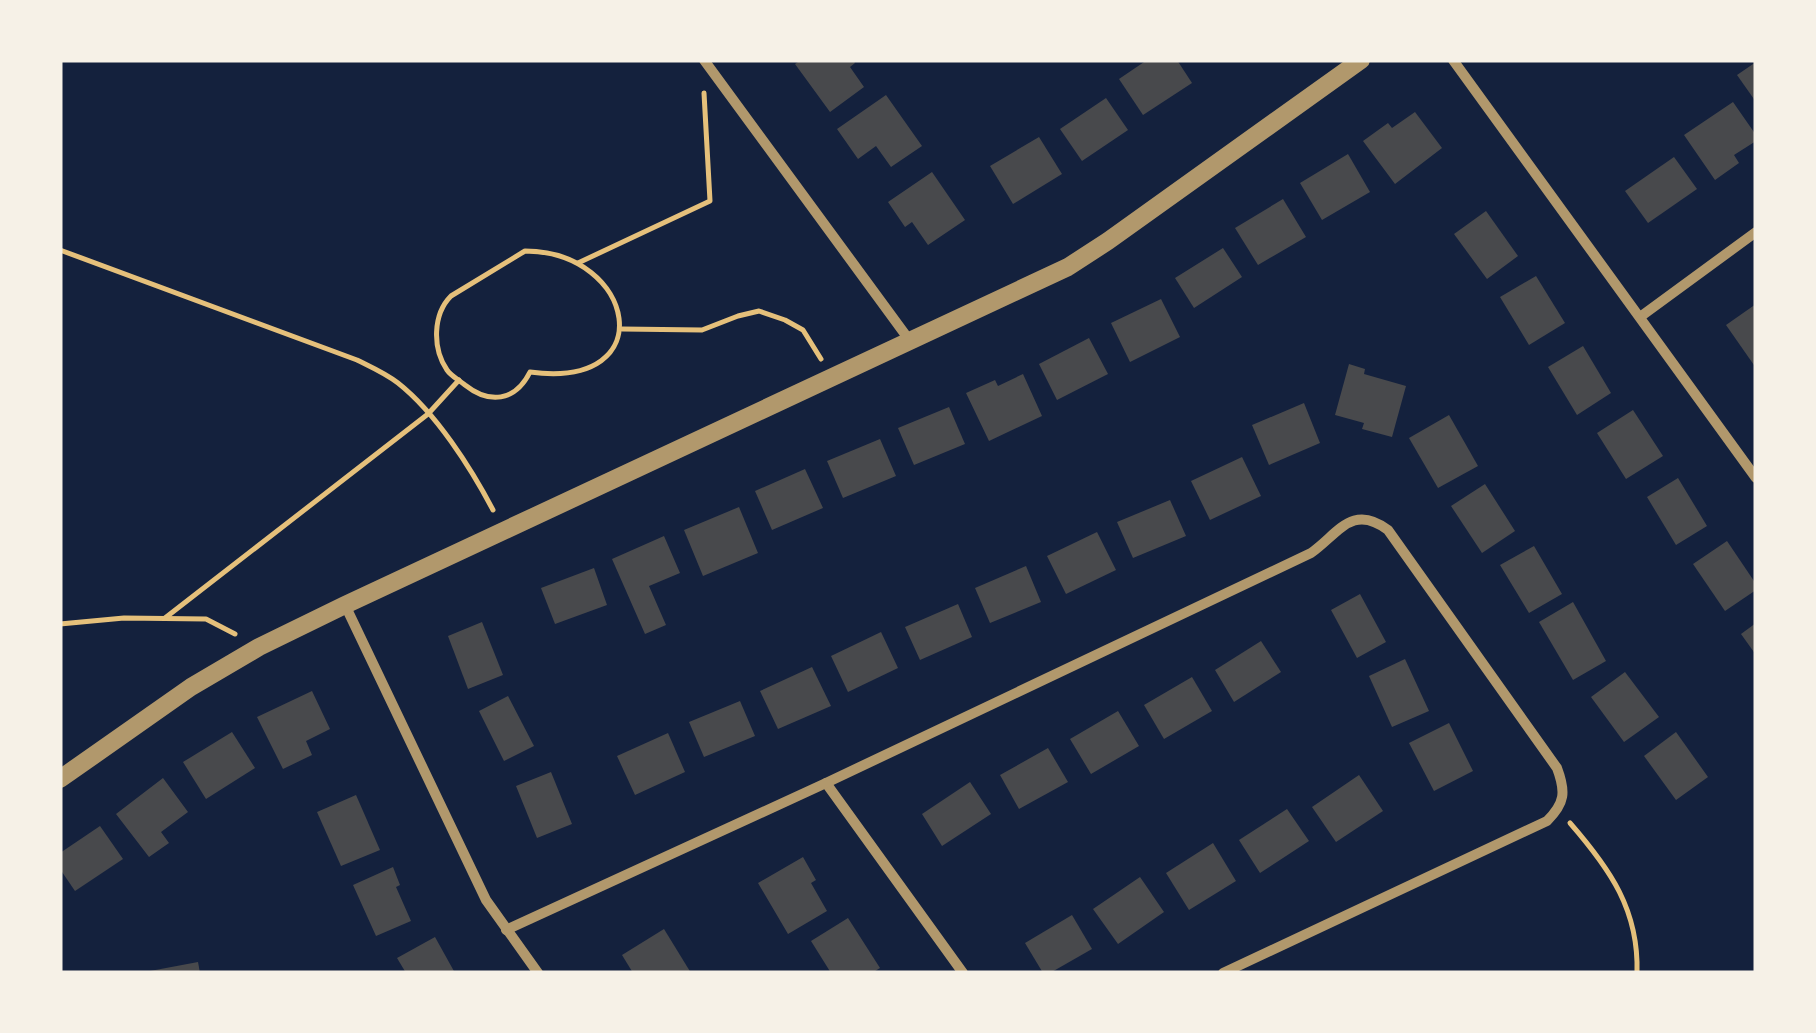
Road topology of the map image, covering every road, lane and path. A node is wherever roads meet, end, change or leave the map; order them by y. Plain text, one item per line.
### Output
1 (704, 60) edge
2 (1361, 60) edge
3 (1453, 60) edge
4 (703, 78) dead end
5 (1756, 232) edge
6 (60, 250) edge
7 (577, 263) junction
8 (1640, 317) junction
9 (622, 329) junction
10 (910, 342) junction
11 (834, 378) junction
12 (459, 380) junction
13 (428, 414) junction
14 (1756, 478) edge
15 (503, 531) junction
16 (345, 605) junction
17 (165, 618) junction
18 (60, 624) edge
19 (260, 647) junction
20 (60, 778) edge
21 (826, 782) junction
22 (1558, 810) junction
23 (506, 930) junction
24 (538, 973) edge
25 (963, 973) edge
26 (1223, 973) edge
27 (1637, 973) edge

1 - 10 street
2 - 10 street
3 - 8 street
4 - 7 path
5 - 8 street
6 - 13 path
7 - 9 path
7 - 12 path
8 - 14 street
9 - 11 path
9 - 12 path
10 - 11 street
11 - 15 street
12 - 13 path
13 - 15 path
13 - 17 path
15 - 16 street
16 - 19 street
16 - 23 street
17 - 18 path
17 - 19 path
19 - 20 street
21 - 22 street
21 - 23 street
21 - 25 street
22 - 26 street
22 - 27 path
23 - 24 street

